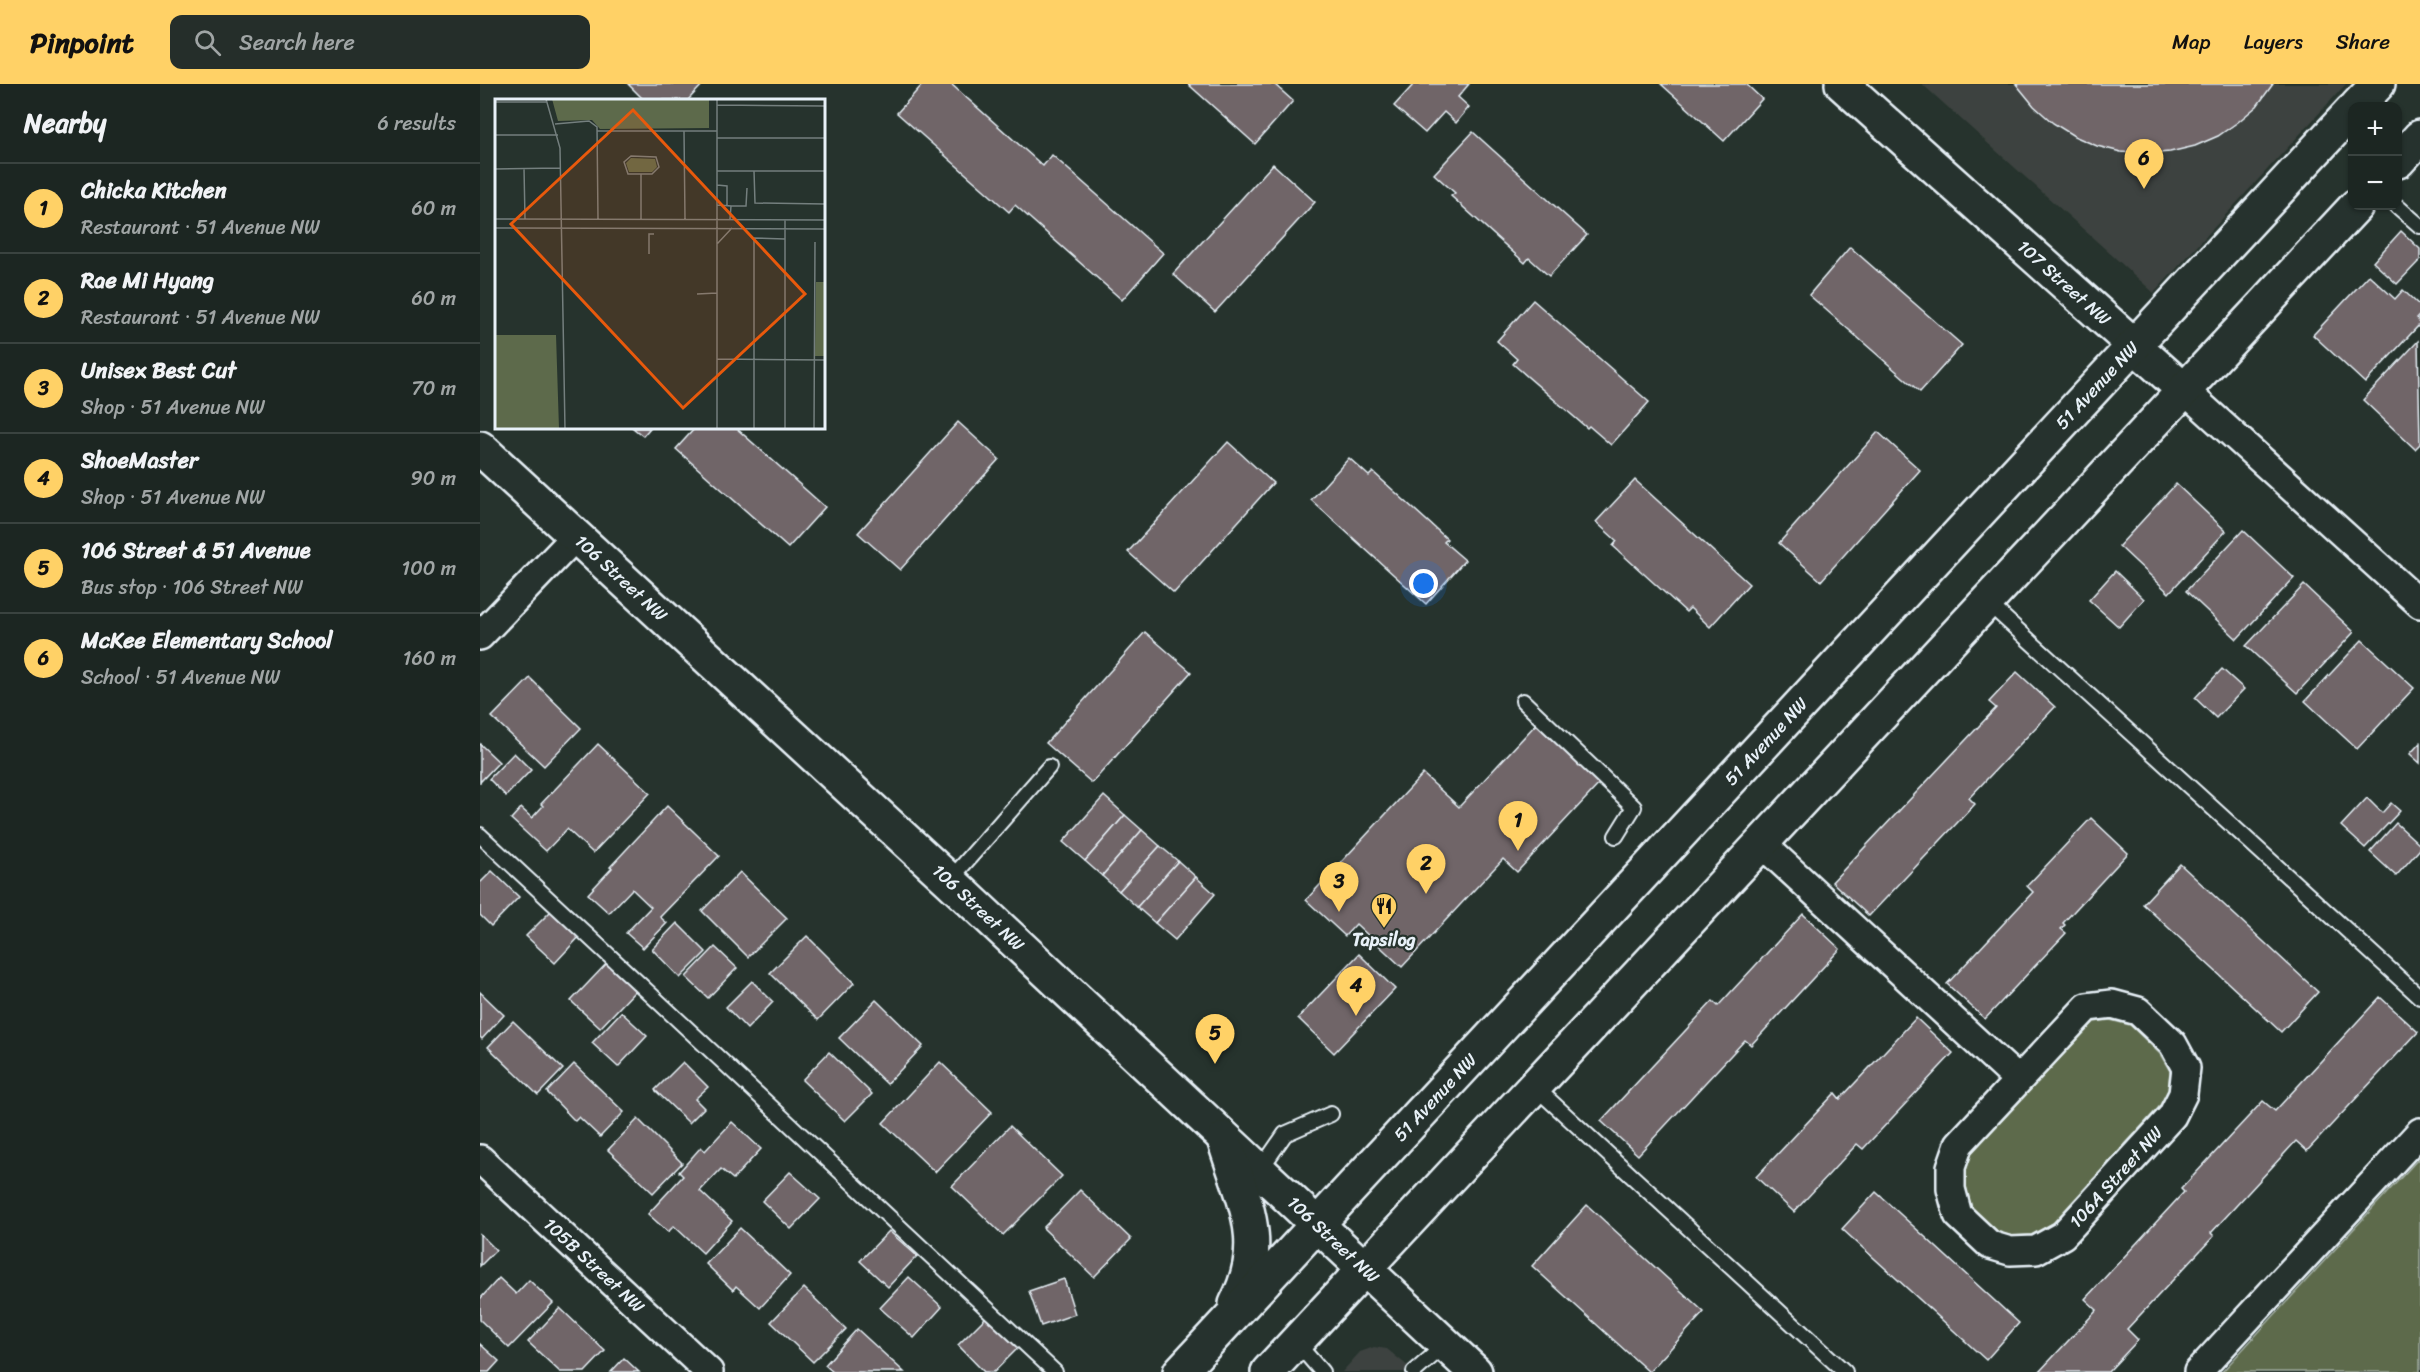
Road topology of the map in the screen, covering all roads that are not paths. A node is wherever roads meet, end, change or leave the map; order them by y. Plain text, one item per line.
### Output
1 (1842, 84) edge
2 (2378, 84) edge
3 (2361, 102) edge
4 (2348, 115) edge
5 (2420, 137) edge
6 (2402, 156) edge
7 (2352, 210) edge
8 (2402, 210) edge
9 (2420, 226) edge
10 (2135, 346) junction
11 (2184, 390) junction
12 (480, 448) edge
13 (576, 536) junction
14 (1987, 602) junction
15 (2420, 604) edge
16 (480, 636) edge
17 (1523, 701) dead end
18 (1049, 767) dead end
19 (480, 836) edge
20 (1616, 836) dead end
21 (1760, 842) junction
22 (950, 881) junction
23 (2420, 997) edge
24 (2018, 1080) junction
25 (1534, 1087) junction
26 (1331, 1114) dead end
27 (2420, 1132) edge
28 (1224, 1139) junction
29 (480, 1159) edge
30 (1260, 1171) junction
31 (1319, 1225) junction
32 (1365, 1269) junction
33 (1227, 1323) junction
34 (1296, 1342) junction
35 (1445, 1345) junction
36 (709, 1372) edge
37 (1055, 1372) edge
38 (1180, 1372) edge
39 (1268, 1372) edge
40 (1322, 1372) edge
41 (1414, 1372) edge
42 (1475, 1372) edge
43 (1845, 1372) edge
44 (2198, 1372) edge

1 - 10 main road, 107 Street NW
2 - 3 main road
4 - 10 main road, 51 Avenue NW
5 - 6 main road
7 - 11 main road
8 - 9 lane
10 - 11 main road, 107 Street NW
10 - 31 main road, 51 Avenue NW
11 - 14 main road
11 - 15 street, 107 Street NW
12 - 13 main road, 106 Street NW
13 - 16 street
13 - 22 main road, 106 Street NW
14 - 21 main road
14 - 23 lane
17 - 20 lane
18 - 22 lane
19 - 37 lane
21 - 24 street
21 - 25 main road
22 - 28 main road, 106 Street NW
24 - 24 street, 106A Street NW
25 - 32 main road
25 - 43 lane
26 - 30 lane
27 - 44 street
28 - 30 main road, 106 Street NW
28 - 33 main road
29 - 36 street, 105B Street NW
30 - 31 main road, 106 Street NW
31 - 32 main road, 106 Street NW
31 - 33 main road, 51 Avenue NW
32 - 34 main road
32 - 35 main road, 106 Street NW
33 - 38 main road, 51 Avenue NW
34 - 39 main road
34 - 40 lane
35 - 41 lane
35 - 42 main road, 106 Street NW

